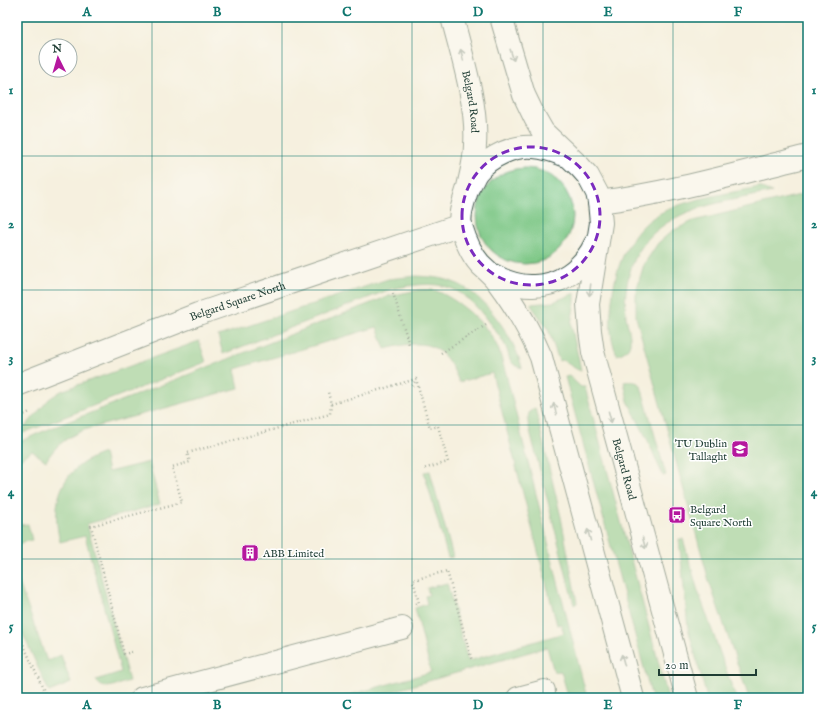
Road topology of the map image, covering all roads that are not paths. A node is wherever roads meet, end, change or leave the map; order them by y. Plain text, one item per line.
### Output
1 (452, 17) edge
2 (501, 17) edge
3 (567, 156) junction
4 (808, 156) edge
5 (468, 189) junction
6 (599, 202) junction
7 (461, 224) junction
8 (598, 238) junction
9 (493, 275) junction
10 (17, 385) edge
11 (402, 628) dead end
12 (544, 691) dead end
13 (142, 698) edge
14 (518, 698) edge
15 (634, 698) edge
16 (686, 698) edge

5 -> 1 main road, Belgard Road
2 -> 3 main road, Belgard Road
3 - 5 main road, Belgard Road
3 - 6 main road, Belgard Road
4 - 6 main road
5 - 7 main road, Belgard Road
6 - 8 main road, Belgard Road
7 - 9 main road, Belgard Road
7 - 10 main road, Belgard Square North
8 - 9 main road, Belgard Road
8 -> 16 main road, Belgard Road
15 -> 9 main road, Belgard Road
11 - 13 main road
12 - 14 main road

